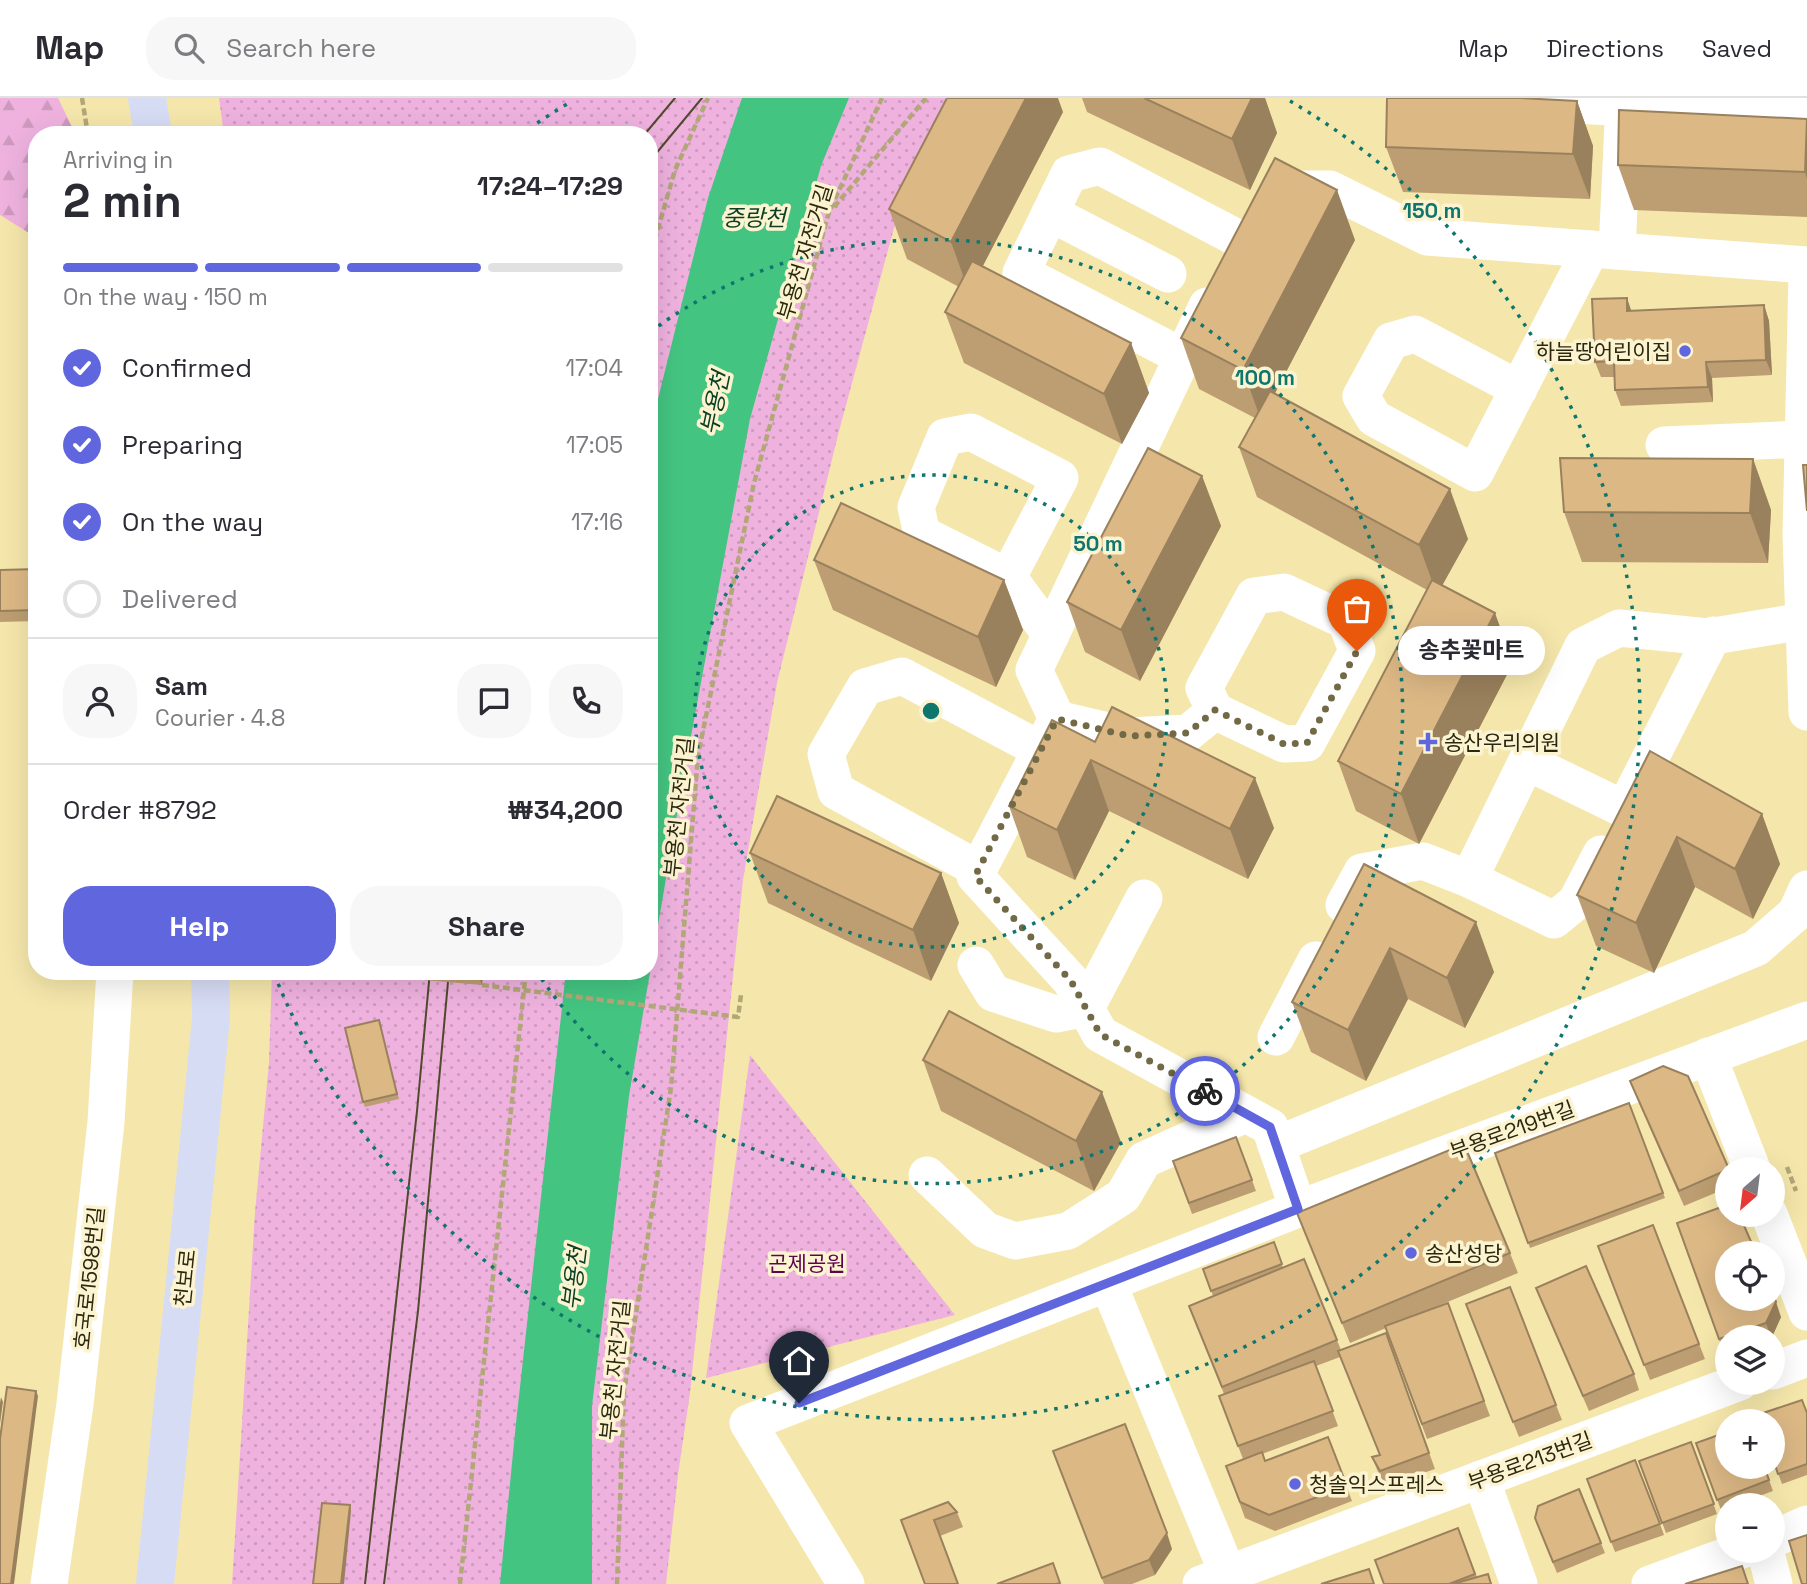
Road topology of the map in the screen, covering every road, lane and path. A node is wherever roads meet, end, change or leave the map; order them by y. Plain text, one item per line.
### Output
1 (82, 98) edge
2 (147, 98) edge
3 (708, 98) edge
4 (882, 98) edge
5 (926, 98) edge
6 (1490, 102) edge
7 (1623, 108) junction
8 (1807, 116) edge
9 (87, 126) edge
10 (152, 126) edge
11 (829, 212) junction
12 (1050, 213) junction
13 (658, 229) edge
14 (1604, 250) junction
15 (1229, 259) junction
16 (1807, 265) edge
17 (1168, 274) dead end
18 (1807, 275) edge
19 (1182, 357) junction
20 (1519, 389) dead end
21 (1806, 396) edge
22 (1804, 439) junction
23 (1664, 445) dead end
24 (1008, 577) dead end
25 (1805, 607) edge
26 (1051, 635) junction
27 (1713, 635) junction
28 (1215, 710) junction
29 (1807, 712) edge
30 (1049, 735) junction
31 (1527, 762) junction
32 (1624, 809) junction
33 (978, 869) junction
34 (1469, 879) junction
35 (1807, 891) edge
36 (1144, 898) dead end
37 (976, 965) dead end
38 (114, 980) edge
39 (210, 980) edge
40 (525, 980) edge
41 (482, 985) dead end
42 (741, 995) dead end
43 (1086, 1008) junction
44 (1807, 1020) edge
45 (1276, 1037) dead end
46 (1708, 1056) junction
47 (1247, 1114) junction
48 (1276, 1145) junction
49 (1747, 1157) edge
50 (927, 1175) dead end
51 (1298, 1209) junction
52 (1774, 1227) edge
53 (1108, 1283) junction
54 (1807, 1312) edge
55 (1807, 1358) edge
56 (1785, 1366) edge
57 (1715, 1392) edge
58 (1481, 1479) junction
59 (1807, 1524) edge
60 (1785, 1534) edge
61 (1715, 1560) edge
62 (1768, 1563) edge
63 (1221, 1580) edge
64 (49, 1584) edge
65 (155, 1584) edge
66 (460, 1584) edge
67 (617, 1584) edge
68 (846, 1584) edge
69 (1519, 1584) edge
70 (1650, 1584) edge
71 (1774, 1584) edge

1 - 9 path
2 - 10 main road
3 - 13 path
4 - 11 path, 부용천 자전거길
5 - 11 path
6 - 7 street
7 - 8 street
7 - 14 street
11 - 67 path, 부용천 자전거길
12 - 15 street
12 - 17 street
12 - 19 street
14 - 15 street
14 - 16 street
14 - 20 street
15 - 19 street
18 - 21 street
19 - 26 street
21 - 22 street
22 - 23 street
22 - 25 street
24 - 26 street
25 - 27 street
25 - 29 street
26 - 30 street
27 - 31 street
27 - 32 street
28 - 28 street
28 - 30 street
30 - 33 street
30 - 33 street
31 - 32 street
31 - 34 street
32 - 34 street
33 - 43 street
34 - 45 street
35 - 48 street
36 - 43 street
37 - 43 street
38 - 64 street, 호국로1598번길
39 - 65 main road, 천보로
40 - 66 path
41 - 42 path
43 - 47 street
44 - 46 street, 부용로219번길
46 - 49 street
46 - 51 street, 부용로219번길
47 - 48 street
47 - 50 street
48 - 51 street
51 - 53 street, 부용로219번길
52 - 54 street
53 - 63 street
53 - 68 street, 부용로219번길
55 - 56 street
57 - 58 street, 부용로213번길
58 - 63 street, 부용로213번길
58 - 69 street
59 - 60 street
61 - 70 street
62 - 71 street

